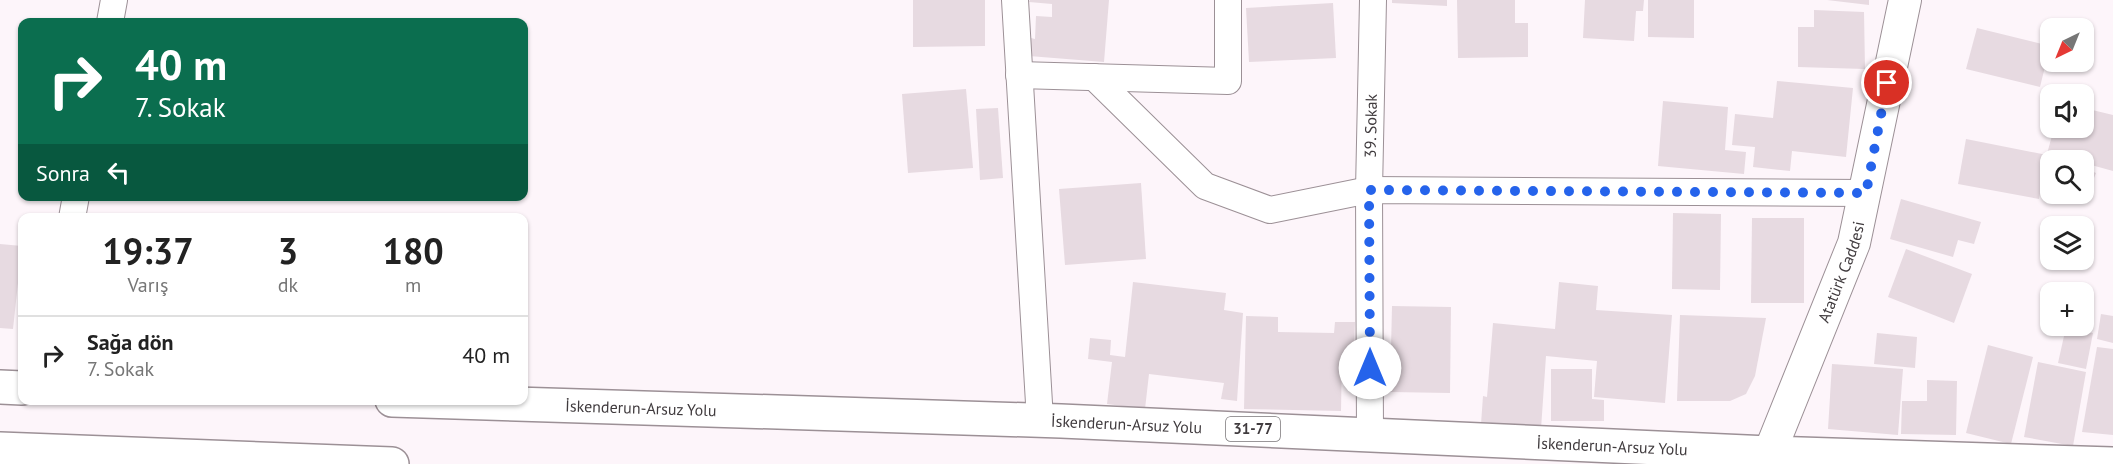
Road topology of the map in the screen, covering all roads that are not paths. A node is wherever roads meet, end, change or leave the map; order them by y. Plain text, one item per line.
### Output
1 (114, 0) edge
2 (1015, 0) edge
3 (1228, 0) edge
4 (1373, 0) edge
5 (1905, 0) edge
6 (111, 18) edge
7 (1019, 75) junction
8 (1094, 77) junction
9 (1369, 190) junction
10 (1866, 193) junction
11 (0, 387) edge
12 (18, 388) edge
13 (528, 404) edge
14 (1040, 420) junction
15 (1370, 434) junction
16 (0, 449) edge
17 (1767, 459) edge
18 (392, 464) edge
19 (2113, 464) edge

1 - 6 street
2 - 7 street
3 - 8 street
4 - 9 street, 39. Sokak
5 - 10 street, Atatürk Caddesi
7 - 8 street
7 - 14 street
8 - 9 street
9 - 10 street
9 - 15 street, 39. Sokak
10 - 17 street, Atatürk Caddesi
11 - 12 main road
13 - 14 main road, İskenderun-Arsuz Yolu / 31-77
14 - 15 main road, İskenderun-Arsuz Yolu / 31-77
15 - 17 main road, İskenderun-Arsuz Yolu / 31-77
16 - 18 main road
17 - 19 main road, İskenderun-Arsuz Yolu / 31-77

